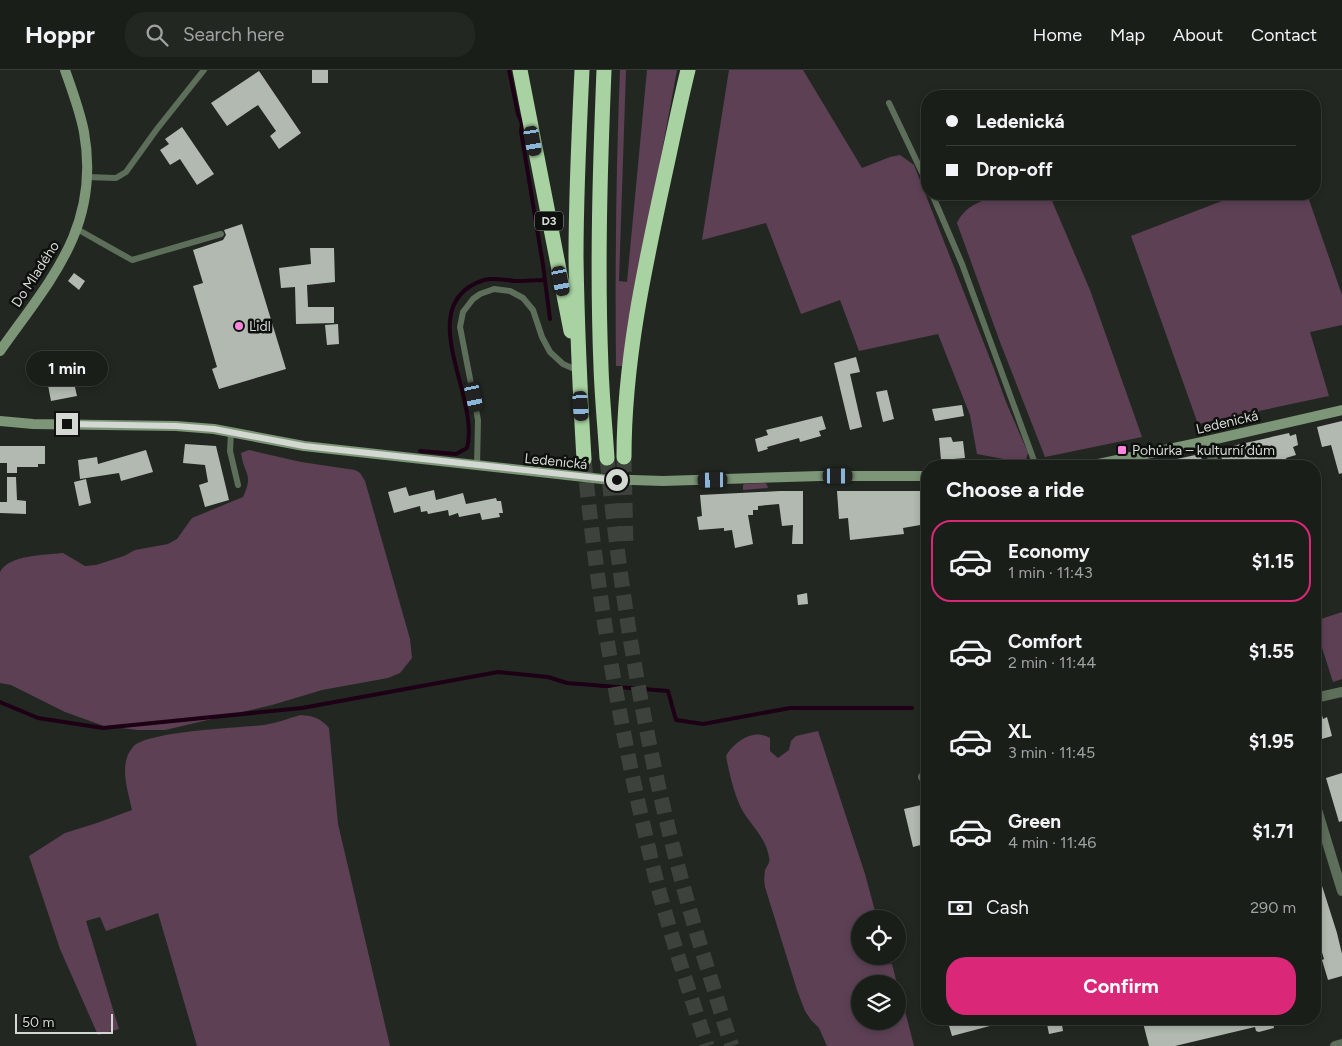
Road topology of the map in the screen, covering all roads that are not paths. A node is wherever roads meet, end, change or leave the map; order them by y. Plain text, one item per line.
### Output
1 (66, 70) edge
2 (204, 70) edge
3 (520, 70) edge
4 (582, 70) edge
5 (604, 70) edge
6 (687, 71) edge
7 (889, 103) dead end
8 (921, 170) edge
9 (87, 177) junction
10 (935, 200) edge
11 (77, 229) junction
12 (221, 234) dead end
13 (0, 352) edge
14 (579, 371) junction
15 (1342, 410) edge
16 (0, 422) edge
17 (231, 432) junction
18 (1207, 441) junction
19 (624, 457) tunnel mouth
20 (607, 458) tunnel mouth
21 (584, 459) tunnel mouth
22 (1034, 460) edge
23 (1117, 460) edge
24 (1213, 460) edge
25 (477, 466) junction
26 (921, 476) edge
27 (238, 485) dead end
28 (1342, 692) edge
29 (1321, 697) edge
30 (1321, 823) edge
31 (1342, 891) edge
32 (1342, 1044) edge
33 (1335, 1046) edge

1 - 9 main road, Do Mladého
2 - 9 lane
3 - 14 highway, D3
4 - 14 highway, D3
5 - 20 highway
6 - 19 highway
7 - 8 lane
9 - 11 main road, Do Mladého
10 - 22 lane
11 - 12 lane
11 - 13 main road, Do Mladého
14 - 21 highway, D3
14 - 25 lane
15 - 18 main road, Ledenická
16 - 17 main road, Ledenická
17 - 25 main road, Ledenická
17 - 27 lane
18 - 23 main road, Ledenická
18 - 24 street
25 - 26 main road, Ledenická
28 - 29 street
30 - 31 street
32 - 33 street

